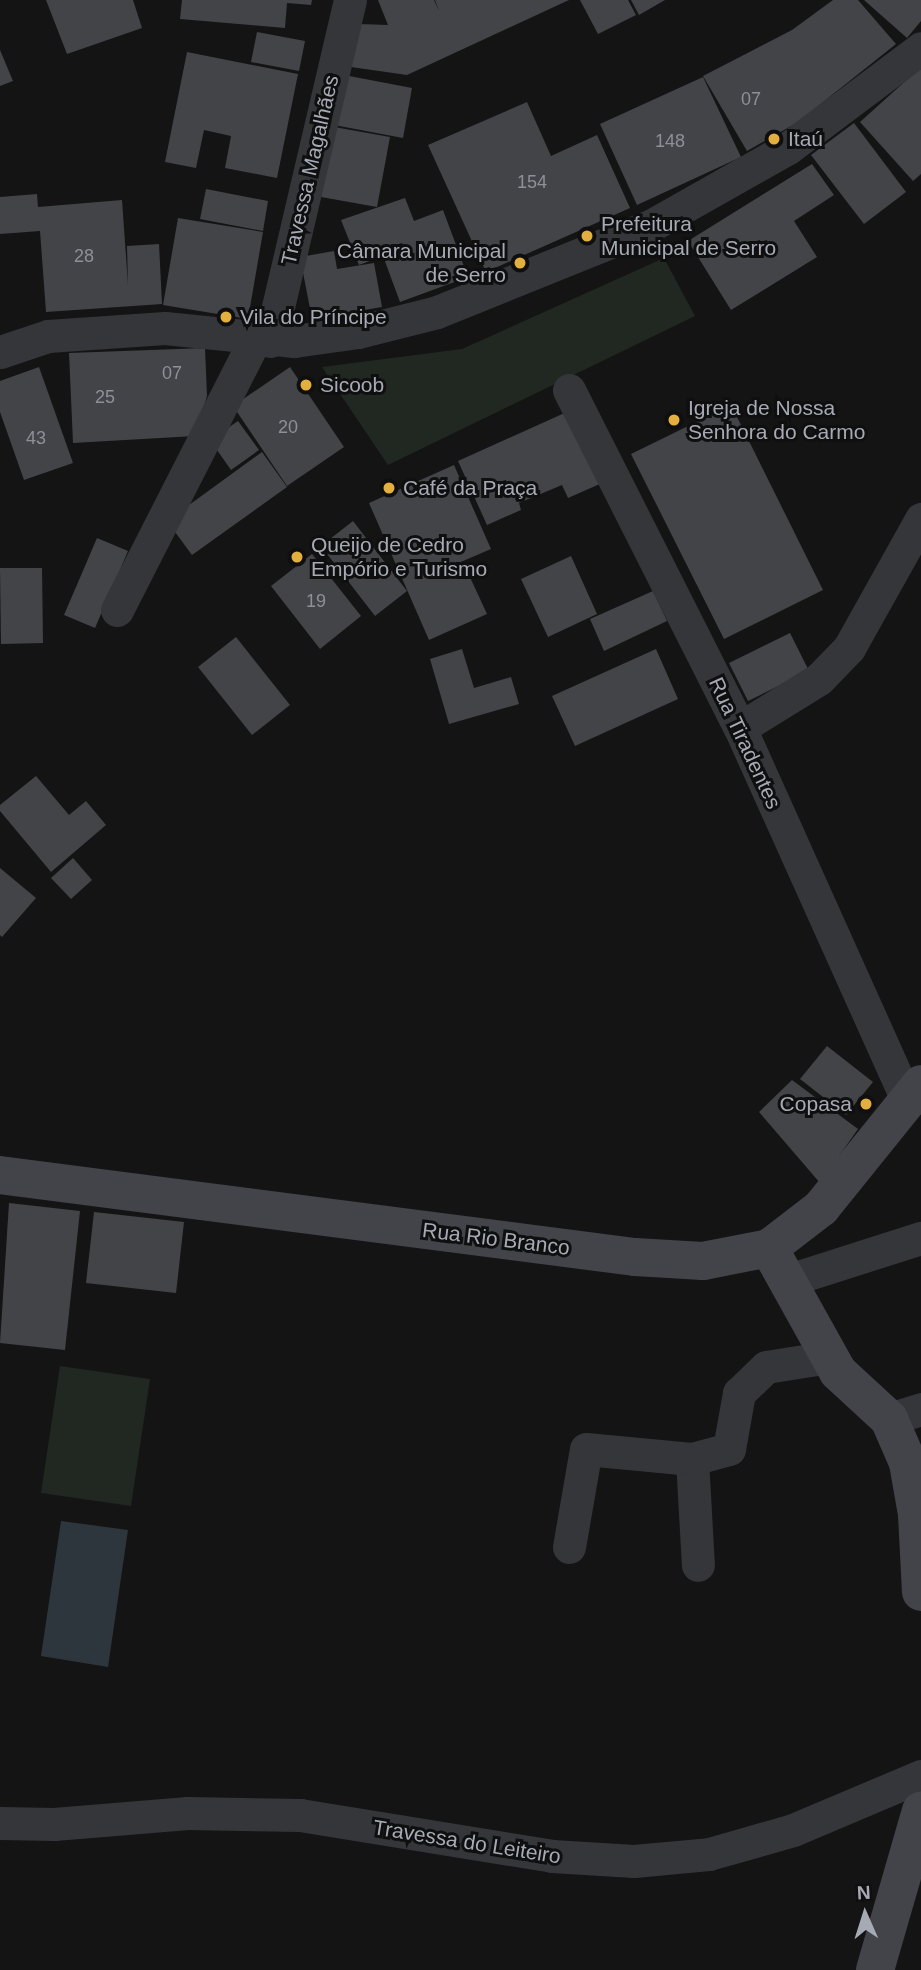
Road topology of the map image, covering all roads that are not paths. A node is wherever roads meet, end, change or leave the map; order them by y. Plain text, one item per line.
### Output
1 (349, 0) edge
2 (921, 48) edge
3 (263, 340) junction
4 (0, 352) edge
5 (569, 390) dead end
6 (921, 519) edge
7 (117, 610) dead end
8 (740, 728) junction
9 (915, 1093) edge
10 (0, 1175) edge
11 (921, 1238) edge
12 (777, 1264) junction
13 (829, 1357) junction
14 (905, 1414) edge
15 (692, 1459) junction
16 (569, 1547) dead end
17 (698, 1565) dead end
18 (921, 1592) edge
19 (921, 1776) edge
20 (921, 1811) edge
21 (0, 1824) edge
22 (875, 1970) edge

1 - 3 street, Travessa Magalhães
2 - 3 street
3 - 4 street
3 - 7 street, Travessa Magalhães
5 - 8 street, Rua Tiradentes
6 - 8 street
8 - 9 street, Rua Tiradentes
9 - 12 street, Rua Rio Branco
10 - 12 street, Rua Rio Branco
11 - 12 street
12 - 13 street
13 - 14 street
13 - 15 street
14 - 18 street
15 - 16 street
15 - 17 street
19 - 21 street, Travessa do Leiteiro
20 - 22 street

